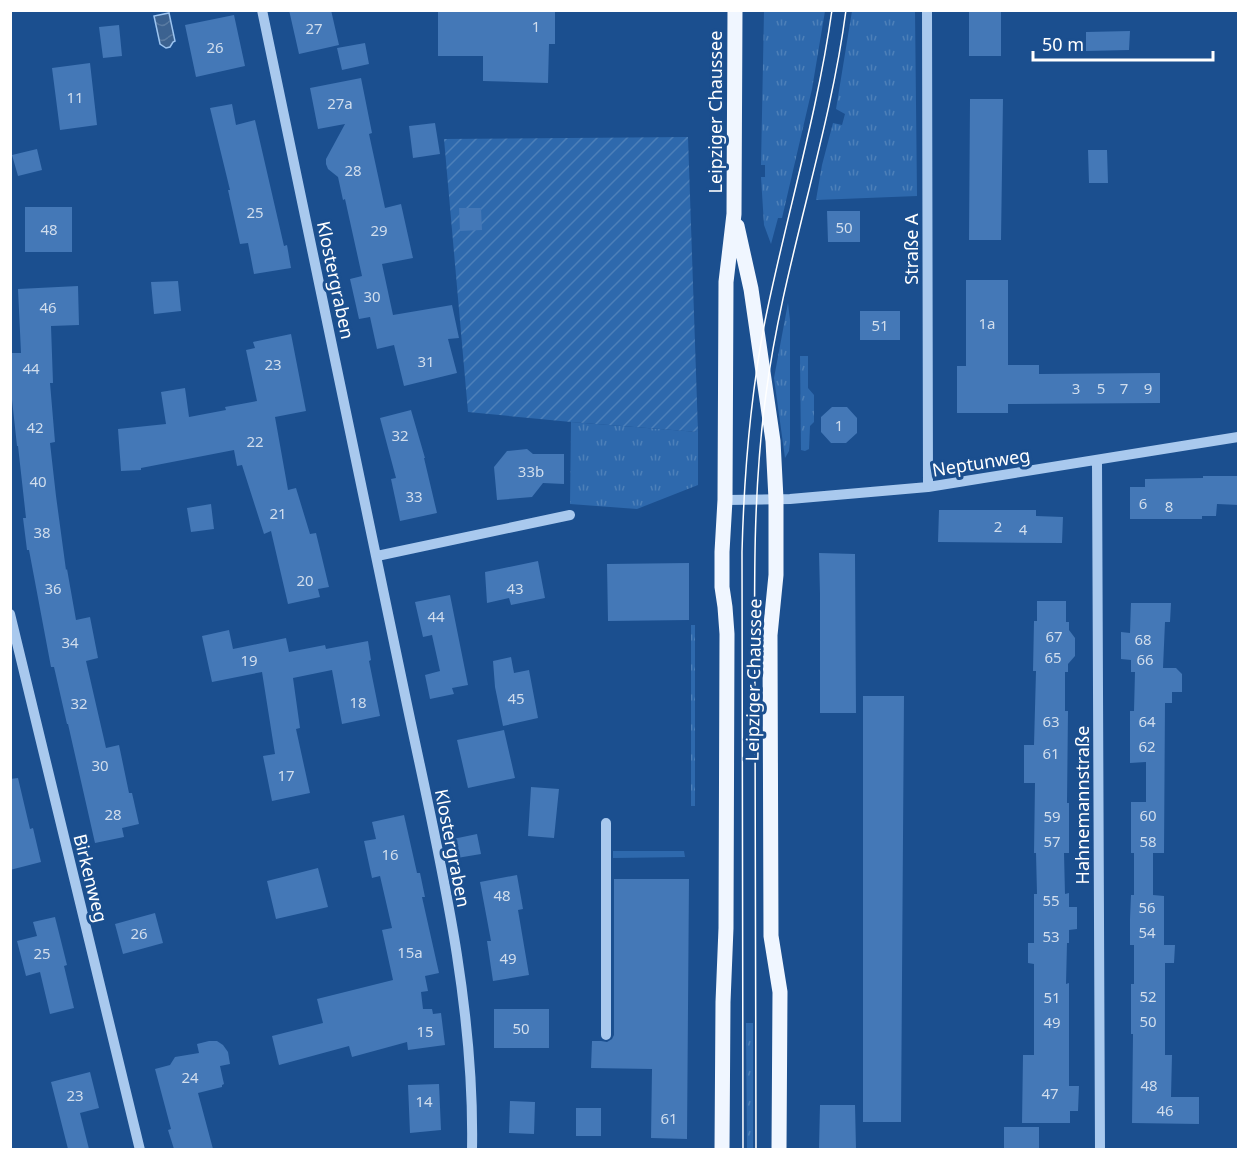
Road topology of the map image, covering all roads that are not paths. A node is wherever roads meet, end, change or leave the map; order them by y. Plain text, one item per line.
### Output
1 (262, 10) edge
2 (735, 10) edge
3 (927, 10) edge
4 (734, 214) junction
5 (1239, 437) edge
6 (1097, 461) junction
7 (928, 488) junction
8 (776, 499) junction
9 (725, 500) junction
10 (570, 515) dead end
11 (377, 556) junction
12 (10, 614) edge
13 (606, 824) dead end
14 (606, 1035) dead end
15 (140, 1149) edge
16 (472, 1149) edge
17 (722, 1149) edge
18 (779, 1149) edge
19 (1100, 1149) edge

1 - 11 street, Klostergraben
2 - 4 main road, Leipziger Chaussee
3 - 7 street, Straße A
4 - 8 main road, Leipziger Chaussee
4 - 9 main road, Leipziger Chaussee
5 - 6 street, Neptunweg
6 - 7 street, Neptunweg
6 - 19 street, Hahnemannstraße
7 - 8 street, Neptunweg
8 - 9 street, Neptunweg
8 - 18 main road, Leipziger Chaussee
9 - 17 main road, Leipziger Chaussee
10 - 11 street
11 - 16 street, Klostergraben
12 - 15 street, Birkenweg
13 - 14 street

